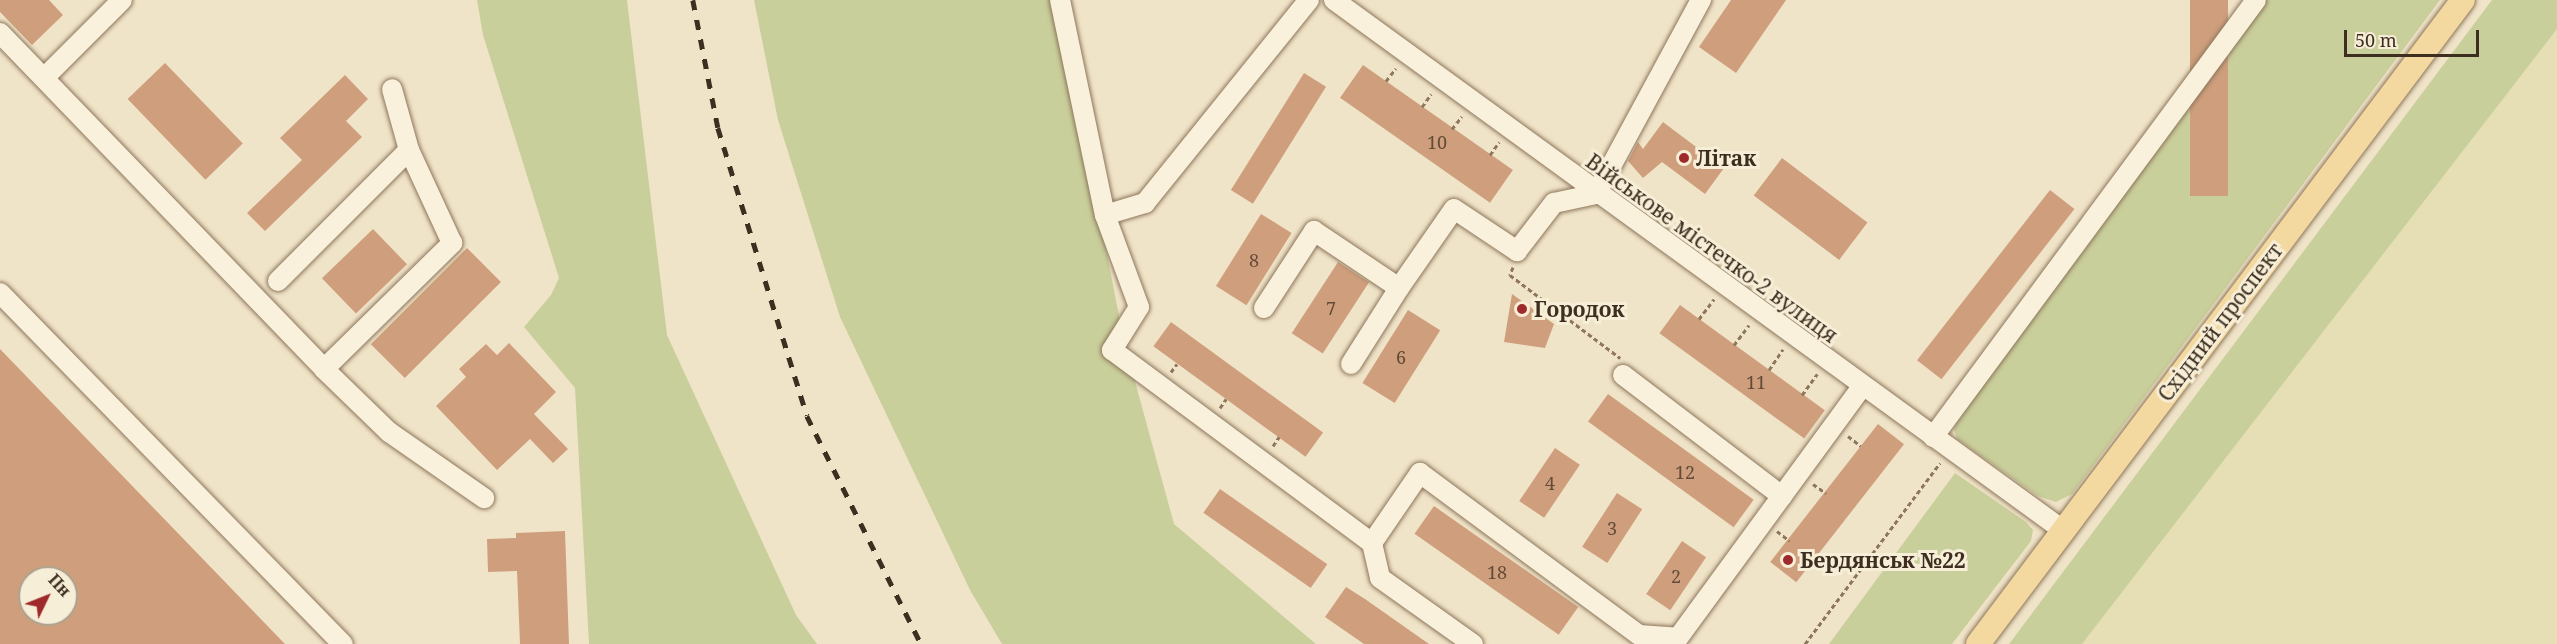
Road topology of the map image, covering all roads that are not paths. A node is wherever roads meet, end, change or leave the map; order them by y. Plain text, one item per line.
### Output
1 (122, 0) edge
2 (1060, 0) edge
3 (1309, 0) edge
4 (1334, 0) edge
5 (1701, 0) edge
6 (2256, 0) edge
7 (2463, 0) edge
8 (0, 33) edge
9 (44, 78) junction
10 (392, 89) dead end
11 (409, 150) junction
12 (1596, 194) junction
13 (1105, 215) junction
14 (278, 281) dead end
15 (1399, 288) junction
16 (0, 293) edge
17 (1264, 308) dead end
18 (1351, 364) dead end
19 (324, 369) junction
20 (1623, 375) road end
21 (1862, 387) junction
22 (1933, 437) junction
23 (1782, 496) junction
24 (484, 498) dead end
25 (2064, 531) junction
26 (1372, 543) junction
27 (1636, 639) edge
28 (343, 644) edge
29 (1473, 644) edge
30 (1978, 644) edge

1 - 9 street
2 - 13 street
3 - 13 street
4 - 12 street, Військове містечко-2 вулиця
5 - 12 street
6 - 22 street
7 - 25 main road, Східний проспект
8 - 9 street
9 - 19 street
10 - 11 street
11 - 14 street
11 - 19 street
12 - 15 street
12 - 21 street, Військове містечко-2 вулиця
13 - 26 street
15 - 17 street
15 - 18 street
16 - 28 street
19 - 24 street
20 - 23 street
21 - 22 street, Військове містечко-2 вулиця
21 - 23 street
22 - 25 street, Військове містечко-2 вулиця
23 - 27 street
25 - 30 main road, Східний проспект
26 - 27 street
26 - 29 street

